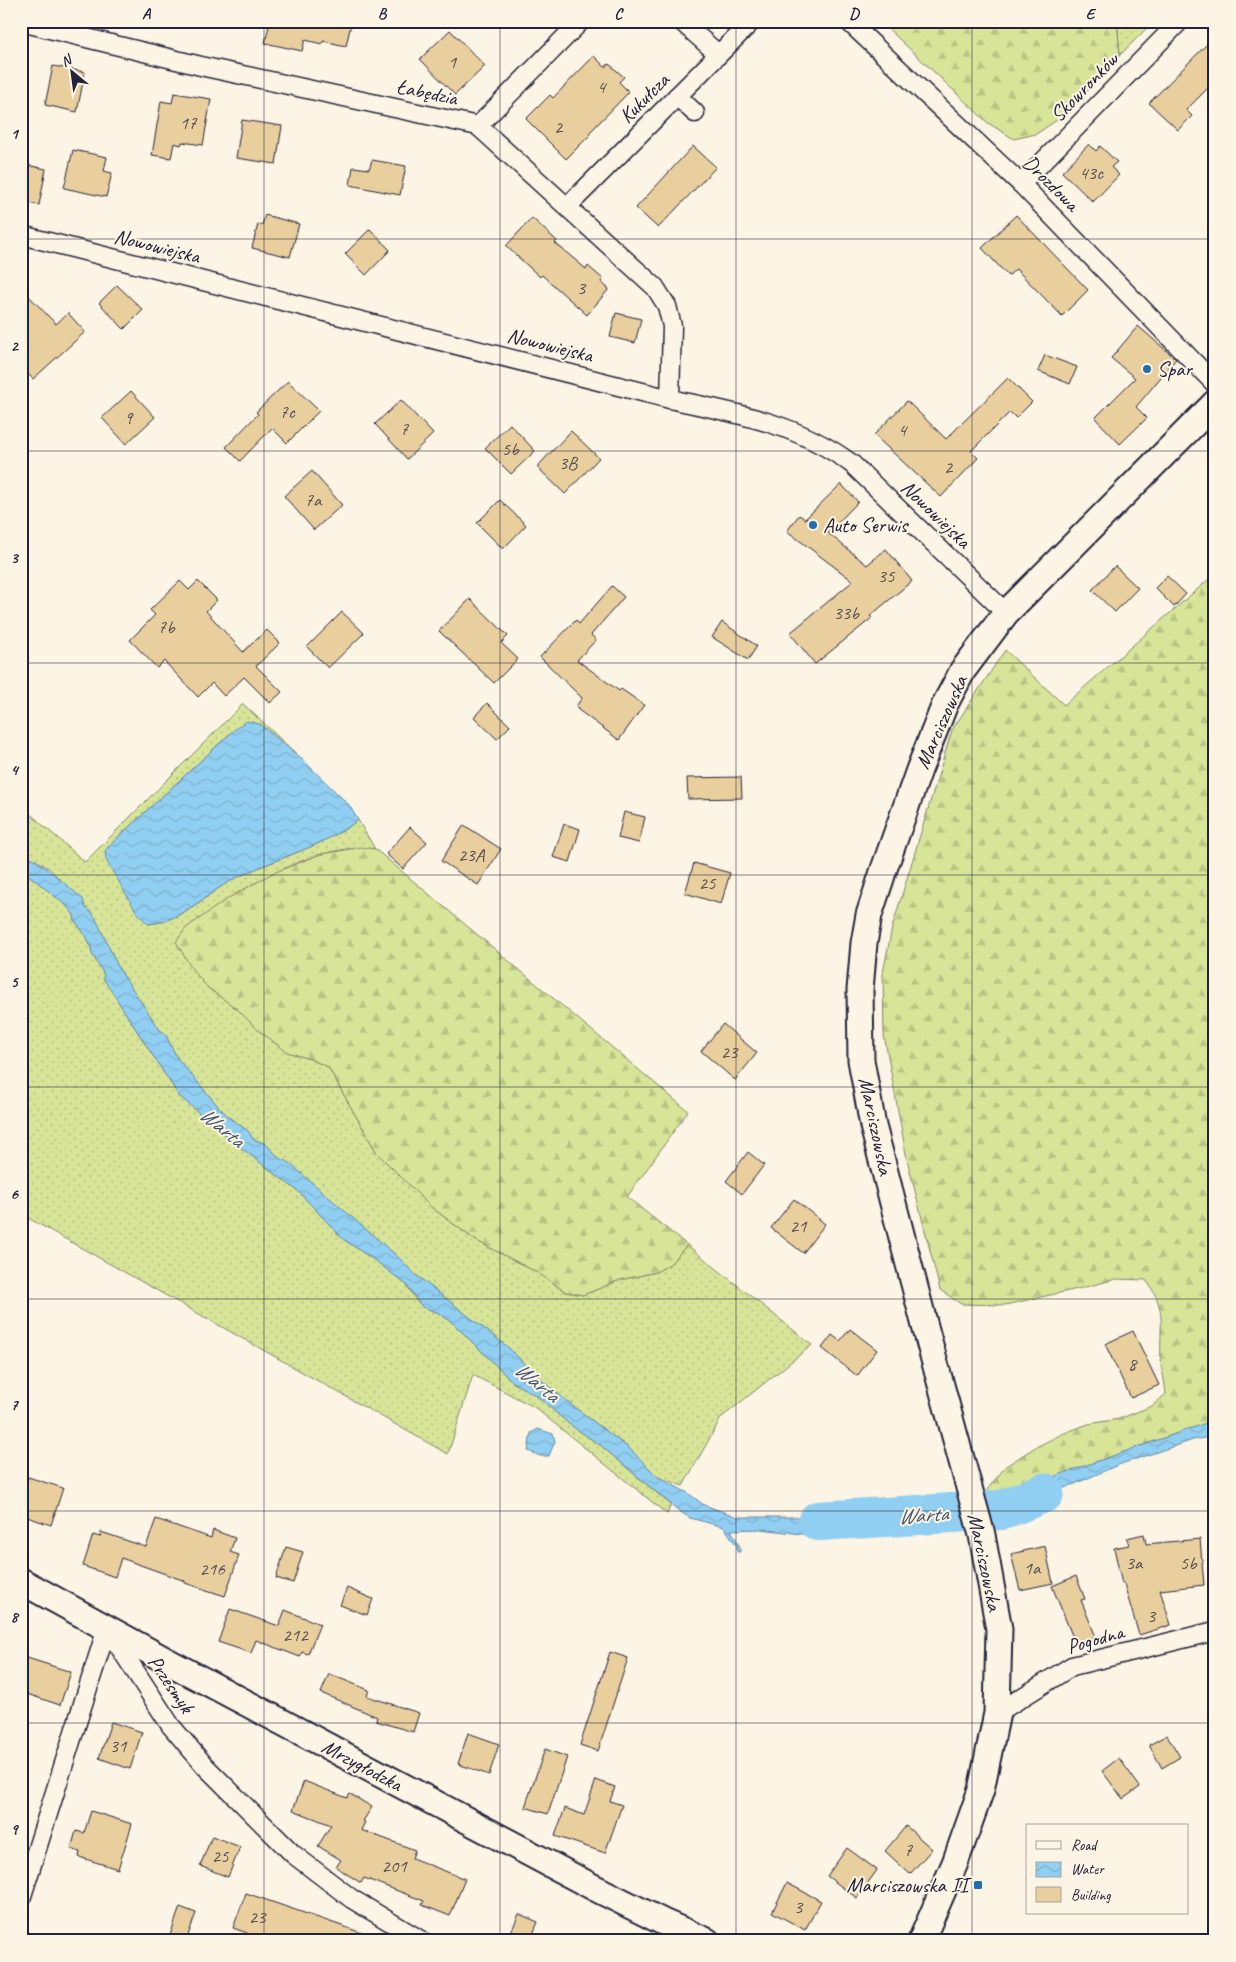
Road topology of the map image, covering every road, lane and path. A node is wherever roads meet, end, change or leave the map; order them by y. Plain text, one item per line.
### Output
1 (581, 21) edge
2 (681, 21) edge
3 (752, 21) edge
4 (848, 21) edge
5 (1180, 21) edge
6 (21, 22) edge
7 (718, 54) junction
8 (677, 96) junction
9 (695, 113) dead end
10 (478, 126) junction
11 (1021, 184) junction
12 (568, 206) junction
13 (21, 235) edge
14 (1215, 384) edge
15 (670, 398) junction
16 (1215, 404) edge
17 (1006, 613) junction
18 (21, 1581) edge
19 (107, 1628) junction
20 (1215, 1631) edge
21 (997, 1713) junction
22 (21, 1899) edge
23 (422, 1941) edge
24 (707, 1941) edge
25 (921, 1941) edge

1 - 10 street
2 - 7 street
3 - 7 street, Kukułcza
4 - 11 street, Drozdowa
5 - 11 street, Skowronków
6 - 10 street, Łabędzia
7 - 8 street, Kukułcza
8 - 9 street
8 - 12 street, Kukułcza
10 - 12 street, Łabędzia
11 - 14 street, Drozdowa
12 - 15 street, Łabędzia
13 - 15 street, Nowowiejska
15 - 17 street, Nowowiejska
16 - 17 street, Marciszowska
17 - 21 street, Marciszowska
18 - 19 street, Mrzygłodzka
19 - 22 street
19 - 23 street, Przesmyk
19 - 24 street, Mrzygłodzka
20 - 21 street, Pogodna
21 - 25 street, Marciszowska

